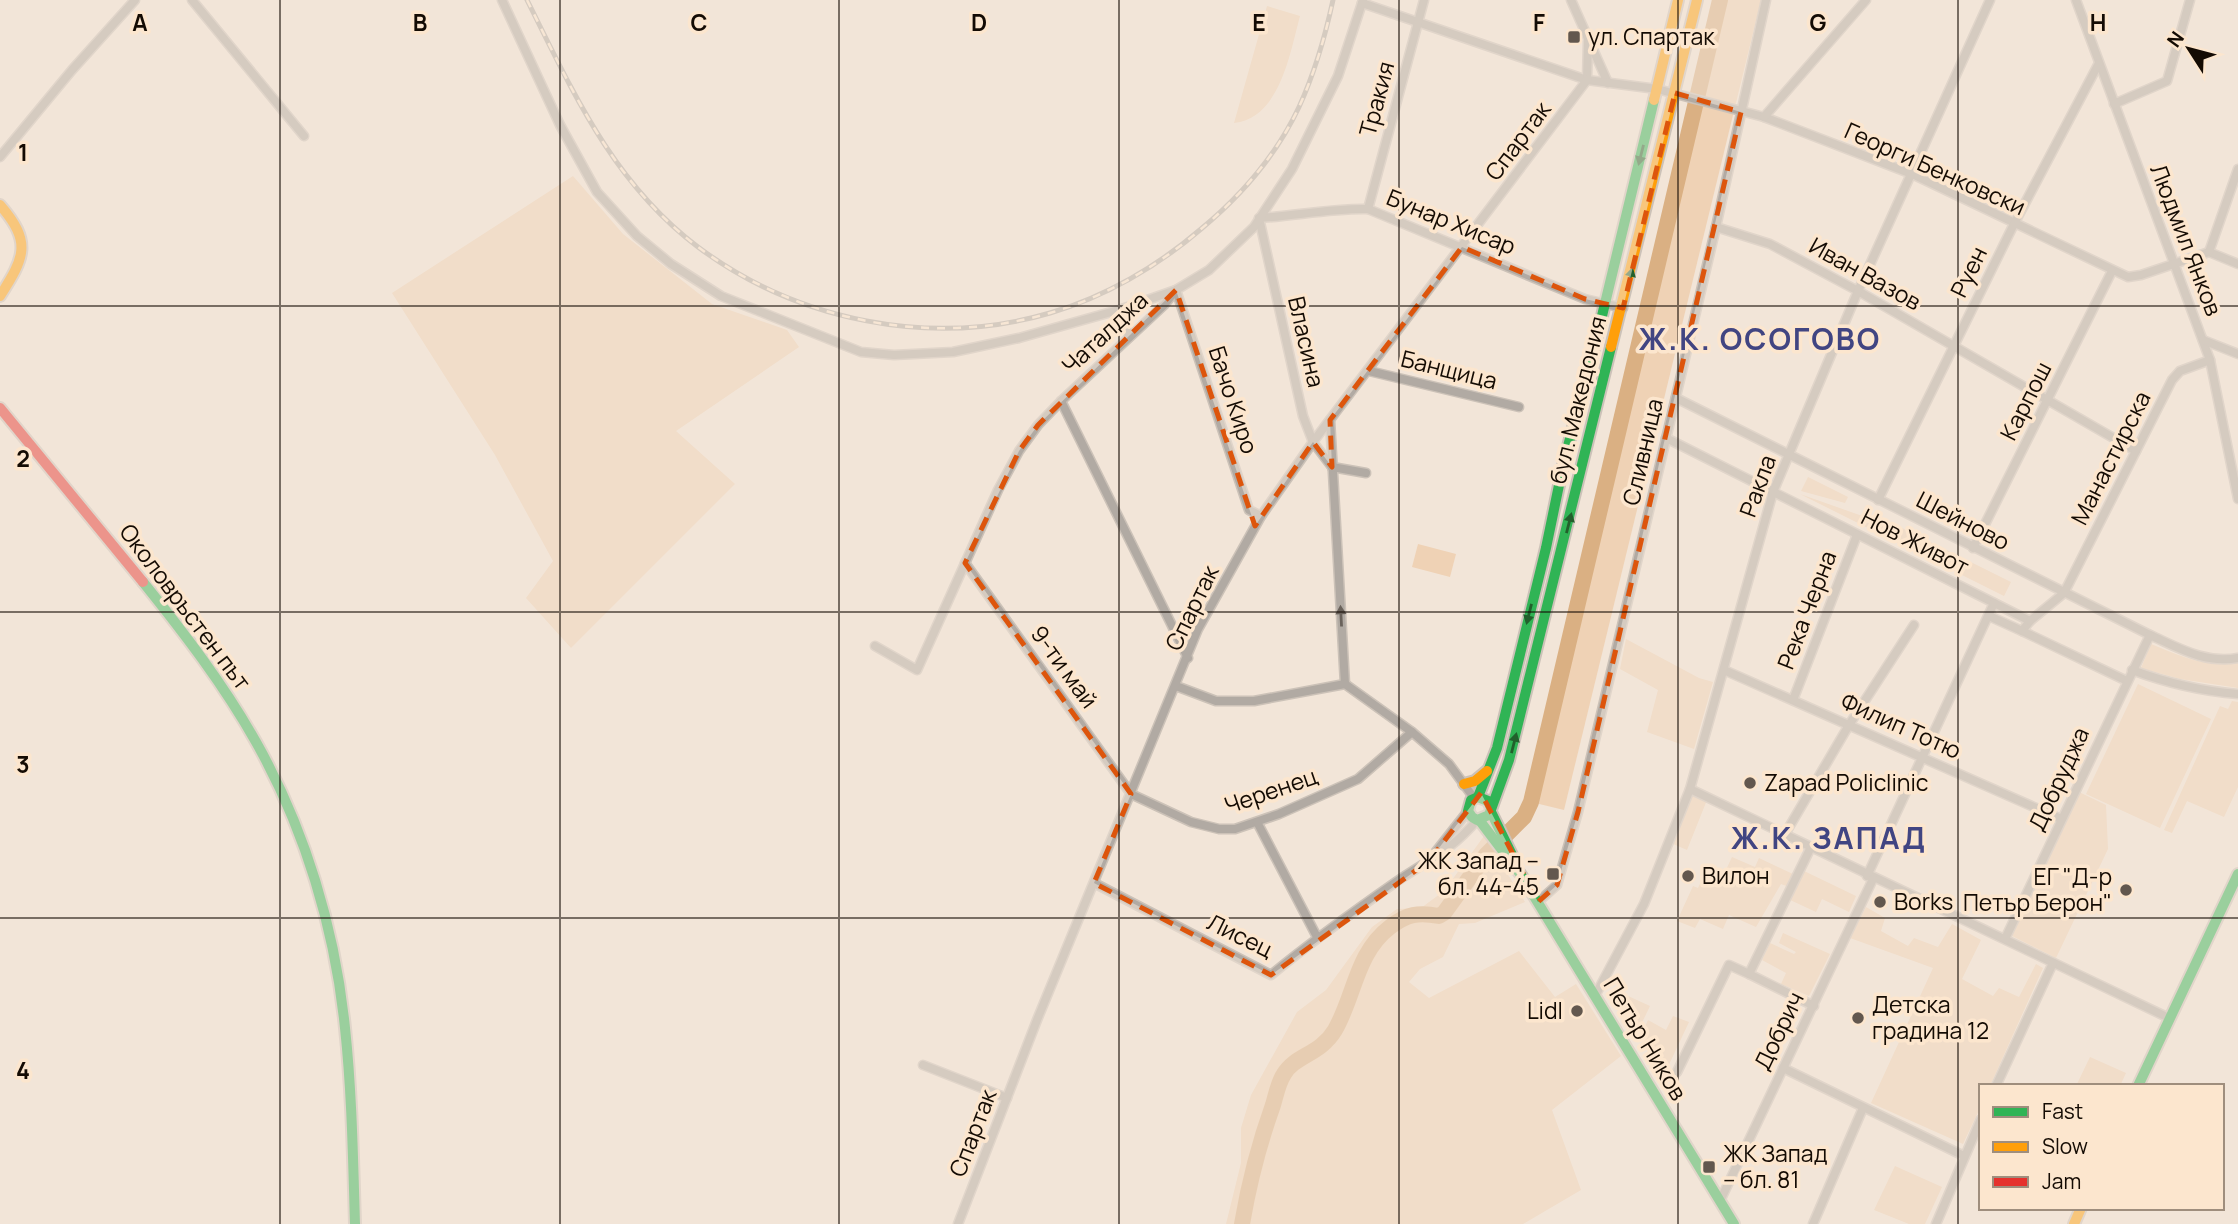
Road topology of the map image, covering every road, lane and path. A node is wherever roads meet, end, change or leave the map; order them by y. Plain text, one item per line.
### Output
1 (135, 0) edge
2 (192, 0) edge
3 (502, 0) edge
4 (1424, 0) edge
5 (1572, 0) edge
6 (1678, 0) edge
7 (1698, 0) edge
8 (1766, 0) edge
9 (1866, 0) edge
10 (1990, 0) edge
11 (2076, 0) edge
12 (2190, 0) edge
13 (1362, 2) edge
14 (1418, 21) junction
15 (1588, 40) junction
16 (2099, 63) junction
17 (1587, 80) junction
18 (1608, 83) junction
19 (1657, 89) junction
20 (1679, 94) junction
21 (2114, 104) junction
22 (1741, 112) junction
23 (1764, 117) junction
24 (304, 136) dead end
25 (0, 157) edge
26 (2238, 169) edge
27 (1912, 174) junction
28 (2236, 180) edge
29 (0, 205) edge
30 (1368, 209) junction
31 (1259, 219) junction
32 (2014, 224) junction
33 (1716, 227) junction
34 (1462, 247) junction
35 (2209, 252) junction
36 (2176, 264) junction
37 (2238, 264) edge
38 (2112, 271) junction
39 (1176, 290) junction
40 (1858, 291) junction
41 (0, 296) edge
42 (1605, 304) junction
43 (1623, 308) junction
44 (1122, 309) junction
45 (1129, 337) junction
46 (2203, 340) junction
47 (1954, 346) junction
48 (2238, 354) edge
49 (2210, 360) junction
50 (1369, 370) junction
51 (1676, 398) junction
52 (2049, 400) junction
53 (1061, 401) junction
54 (1519, 407) dead end
55 (0, 408) edge
56 (1330, 420) junction
57 (1666, 438) junction
58 (1313, 442) junction
59 (2136, 451) junction
60 (1789, 456) junction
61 (1332, 467) junction
62 (1366, 474) dead end
63 (1773, 492) junction
64 (2238, 499) edge
65 (1878, 500) junction
66 (1261, 516) junction
67 (1857, 535) junction
68 (1973, 548) junction
69 (965, 563) junction
70 (2064, 593) junction
71 (1994, 603) junction
72 (1989, 616) junction
73 (2030, 621) junction
74 (1914, 625) dead end
75 (2022, 632) junction
76 (2150, 635) junction
77 (875, 646) dead end
78 (1188, 658) junction
79 (2238, 659) edge
80 (1724, 670) junction
81 (2132, 670) junction
82 (2127, 681) junction
83 (1345, 684) junction
84 (1176, 686) junction
85 (2238, 694) edge
86 (1793, 700) junction
87 (1849, 725) junction
88 (1412, 733) junction
89 (1923, 757) junction
90 (1489, 769) junction
91 (1463, 783) junction
92 (1689, 789) junction
93 (1131, 794) junction
94 (1472, 803) junction
95 (1491, 810) junction
96 (2061, 819) junction
97 (1478, 820) junction
98 (1257, 822) junction
99 (1496, 833) junction
100 (1785, 834) junction
101 (1811, 847) junction
102 (1429, 860) junction
103 (2238, 874) edge
104 (1870, 877) junction
105 (1094, 883) junction
106 (1538, 902) junction
107 (1317, 937) junction
108 (2005, 939) junction
109 (2053, 963) junction
110 (1749, 974) junction
111 (1595, 996) junction
112 (1814, 1006) junction
113 (2169, 1018) junction
114 (923, 1065) dead end
115 (1783, 1068) junction
116 (1677, 1072) dead end
117 (1997, 1084) edge
118 (2139, 1084) edge
119 (1007, 1098) junction
120 (1863, 1108) junction
121 (1979, 1123) edge
122 (1964, 1156) junction
123 (1720, 1201) junction
124 (355, 1224) edge
125 (958, 1224) edge
126 (1734, 1224) edge
127 (1813, 1224) edge
128 (1936, 1224) edge

1 - 25 street
2 - 24 street
3 - 44 street
4 - 14 street, Тракия
5 - 15 street
6 - 19 street, бул. Македония
7 - 20 street, бул. Македония
8 - 22 street, Сливница
9 - 23 street
10 - 27 street, Ракла
11 - 16 street, Людмил Янков
12 - 21 street
13 - 14 street, Георги Бенковски
13 - 31 street, Чаталджа
14 - 17 street, Георги Бенковски
14 - 30 street, Тракия
15 - 17 street
15 - 18 street
16 - 21 street, Людмил Янков
16 - 32 street, Руен
17 - 18 street, Георги Бенковски
17 - 34 street, Спартак
18 - 19 street, Георги Бенковски
19 - 20 street, Георги Бенковски
19 -> 42 street, бул. Македония
20 - 22 street, Георги Бенковски
43 -> 20 street, бул. Македония
21 - 36 street, Людмил Янков
22 - 23 street, Георги Бенковски
22 - 33 street, Сливница
23 - 27 street, Георги Бенковски
26 - 28 street
27 - 32 street, Георги Бенковски
27 - 40 street, Ракла
28 - 35 street
29 - 41 street
30 - 31 street, Бунар Хисар
30 - 34 street, Бунар Хисар
31 - 39 street, Чаталджа
31 - 58 street, Власина
32 - 38 street, Георги Бенковски
32 - 47 street, Руен
33 - 40 street, Иван Вазов
33 - 51 street, Сливница
34 - 42 street, Бунар Хисар
34 - 50 street, Спартак
35 - 36 street, Георги Бенковски
35 - 37 street
36 - 38 street, Георги Бенковски
36 - 46 street, Людмил Янков
38 - 52 street, Карпош
39 - 44 street
39 - 45 street, Чаталджа
39 - 66 street, Бачо Киро
40 - 47 street, Иван Вазов
40 - 60 street, Ракла
42 - 43 street, Бунар Хисар
42 -> 90 street, бул. Македония
95 -> 43 street, бул. Македония
44 - 45 street
45 - 53 street, Чаталджа
46 - 48 street
46 - 49 street, Людмил Янков
47 - 52 street, Иван Вазов
47 - 65 street, Руен
49 - 59 street, Манастирска
49 - 64 street, Людмил Янков
50 - 54 street, Банщица
50 - 56 street, Спартак
51 - 57 street, Сливница
51 - 60 street, Шейново
52 - 59 street, Иван Вазов
52 - 68 street, Карпош
53 - 69 street, Чаталджа
53 - 78 street
55 - 124 street, Околовръстен път
56 - 58 street, Спартак
56 - 61 street
57 - 63 street, Нов Живот
57 - 106 street, Сливница
58 - 61 street, Власина
58 - 66 street, Спартак
59 - 70 street, Манастирска
60 - 63 street, Ракла
60 - 65 street, Шейново
61 - 62 street
83 -> 61 street
63 - 67 street, Нов Живот
63 - 80 street, Ракла
65 - 68 street, Шейново
66 - 78 street, Спартак
67 - 71 street, Нов Живот
67 - 86 street, Река Черна
68 - 70 street, Шейново
69 - 77 street, Чаталджа
69 - 93 street, 9-ти май
70 - 73 street
70 - 76 street, Шейново
71 - 72 street, Добрич
71 - 73 street, Нов Живот
72 - 75 street
72 - 89 street, Добрич
73 - 75 street
74 - 87 street
75 - 82 street
76 - 79 street, Шейново
76 - 81 street, Добруджа
78 - 84 street, Спартак
80 - 86 street, Филип Тотю
80 - 92 street, Ракла
81 - 82 street, Добруджа
81 - 85 street
82 - 96 street, Добруджа
83 - 84 street
83 - 88 street
84 - 93 street, Спартак
86 - 87 street, Филип Тотю
87 - 89 street, Филип Тотю
87 - 100 street
88 - 91 street
88 - 98 street, Черенец
89 - 96 street, Филип Тотю
89 - 104 street, Добрич
90 - 91 street
90 - 94 street, бул. Македония
91 - 94 street
92 - 100 street
92 - 111 street, Ракла
93 - 98 street, Черенец
93 - 105 street, Спартак
94 - 95 street
94 - 97 street
94 - 102 street, Лисец
95 - 97 street
95 - 99 street
96 - 108 street, Добруджа
97 - 99 street
97 - 102 street, Лисец
98 - 107 street
99 - 106 street, Петър Ников
100 - 101 street
101 - 104 street
101 - 110 street
102 - 107 street, Лисец
103 - 113 street
104 - 108 street
104 - 112 street, Добрич
105 - 107 street, Лисец
105 - 119 street, Спартак
106 - 111 street, Петър Ников
108 - 109 street
109 - 113 street
109 - 117 street
110 - 112 street
110 - 116 street
111 - 123 street, Петър Ников
112 - 115 street, Добрич
113 - 118 street
114 - 119 street
115 - 120 street
115 - 123 street, Добрич
119 - 125 street, Спартак
120 - 122 street
120 - 127 street
121 - 122 street
122 - 128 street
123 - 126 street, Петър Ников

